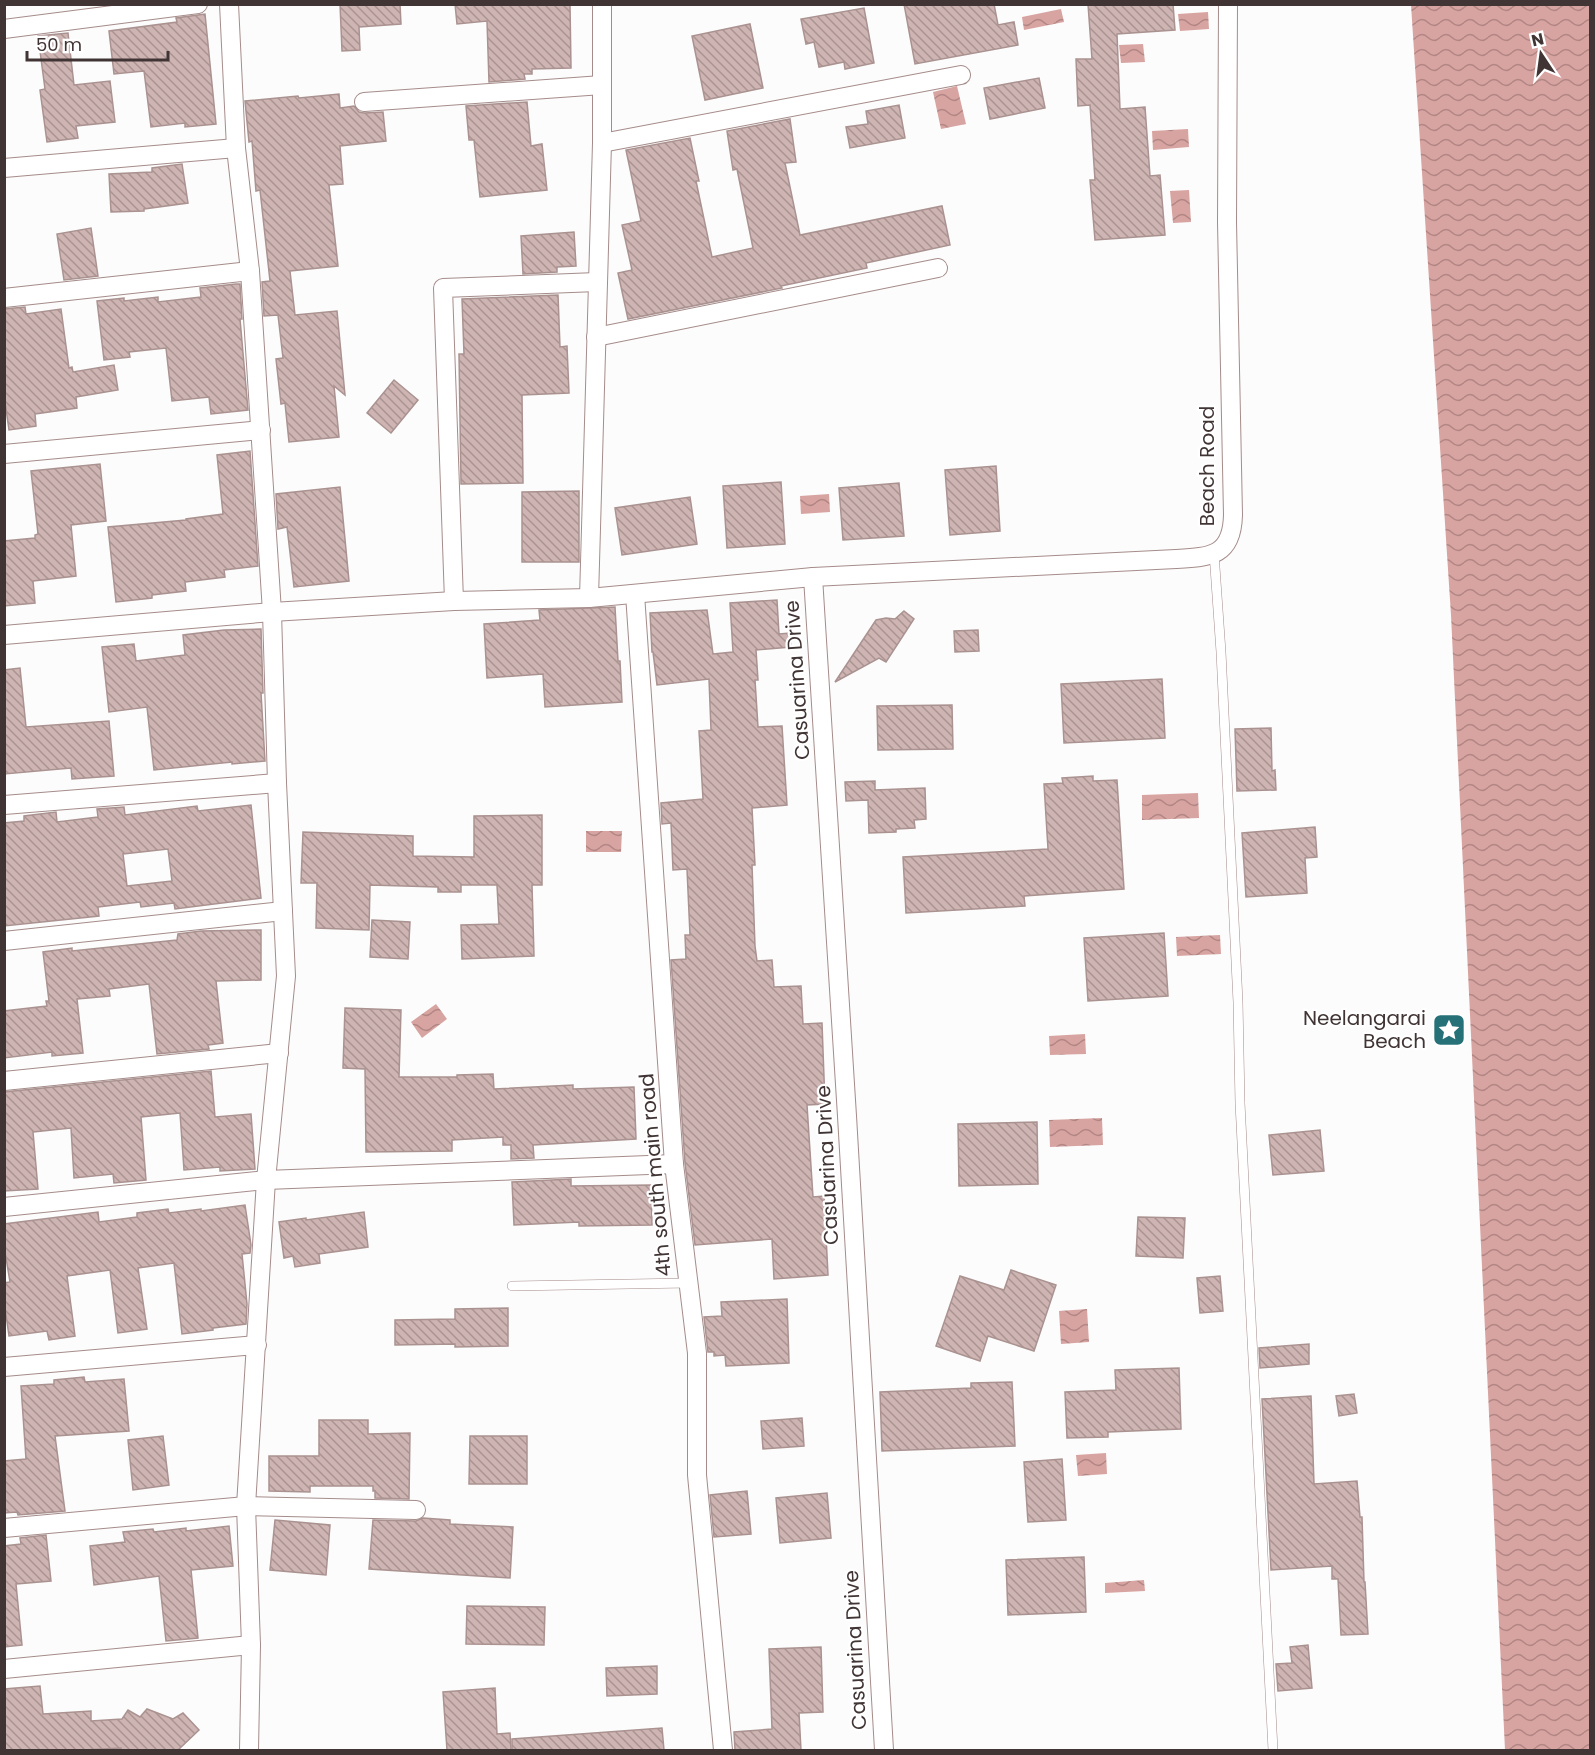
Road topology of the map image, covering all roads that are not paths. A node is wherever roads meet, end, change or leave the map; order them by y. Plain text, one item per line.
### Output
1 (198, 4) edge
2 (229, 4) edge
3 (602, 4) edge
4 (1228, 4) edge
5 (4, 29) edge
6 (961, 75) dead end
7 (602, 85) junction
8 (364, 102) dead end
9 (602, 143) junction
10 (236, 148) junction
11 (4, 168) edge
12 (938, 268) dead end
13 (250, 271) junction
14 (597, 282) junction
15 (4, 298) edge
16 (596, 337) junction
17 (261, 430) junction
18 (4, 454) edge
19 (1214, 553) junction
20 (813, 577) junction
21 (634, 594) junction
22 (589, 598) junction
23 (454, 601) junction
24 (272, 612) junction
25 (4, 635) edge
26 (277, 783) junction
27 (4, 805) edge
28 (283, 911) junction
29 (4, 942) edge
30 (279, 1053) junction
31 (4, 1081) edge
32 (674, 1164) junction
33 (266, 1180) junction
34 (4, 1207) edge
35 (688, 1282) junction
36 (512, 1286) dead end
37 (257, 1345) junction
38 (4, 1367) edge
39 (246, 1506) junction
40 (416, 1510) dead end
41 (4, 1528) edge
42 (251, 1645) junction
43 (4, 1669) edge
44 (249, 1750) edge
45 (723, 1750) edge
46 (884, 1750) edge
47 (1273, 1750) edge

1 - 5 street
2 - 10 street
3 - 7 street
4 - 19 street, Beach Road
6 - 9 street
7 - 8 street
7 - 9 street
9 - 14 street
10 - 11 street
10 - 13 street
12 - 16 street
13 - 15 street
13 - 17 street
14 - 16 street
14 - 23 street
16 - 22 street
17 - 18 street
17 - 24 street
19 - 20 street, Beach Road
19 - 47 lane
20 - 21 street, Beach Road
20 - 46 street, Casuarina Drive
21 - 22 street, Beach Road
21 - 32 street, 4th south main road
22 - 23 street, Beach Road
23 - 24 street, Beach Road
24 - 25 street, Beach Road
24 - 26 street
26 - 27 street
26 - 28 street
28 - 29 street
28 - 30 street
30 - 31 street
30 - 33 street
32 - 33 street
32 - 35 street, 4th south main road
33 - 34 street
33 - 37 street
35 - 36 lane
35 - 45 street, 4th south main road
37 - 38 street
37 - 39 street
39 - 40 street
39 - 41 street
39 - 42 street
42 - 43 street
42 - 44 street

